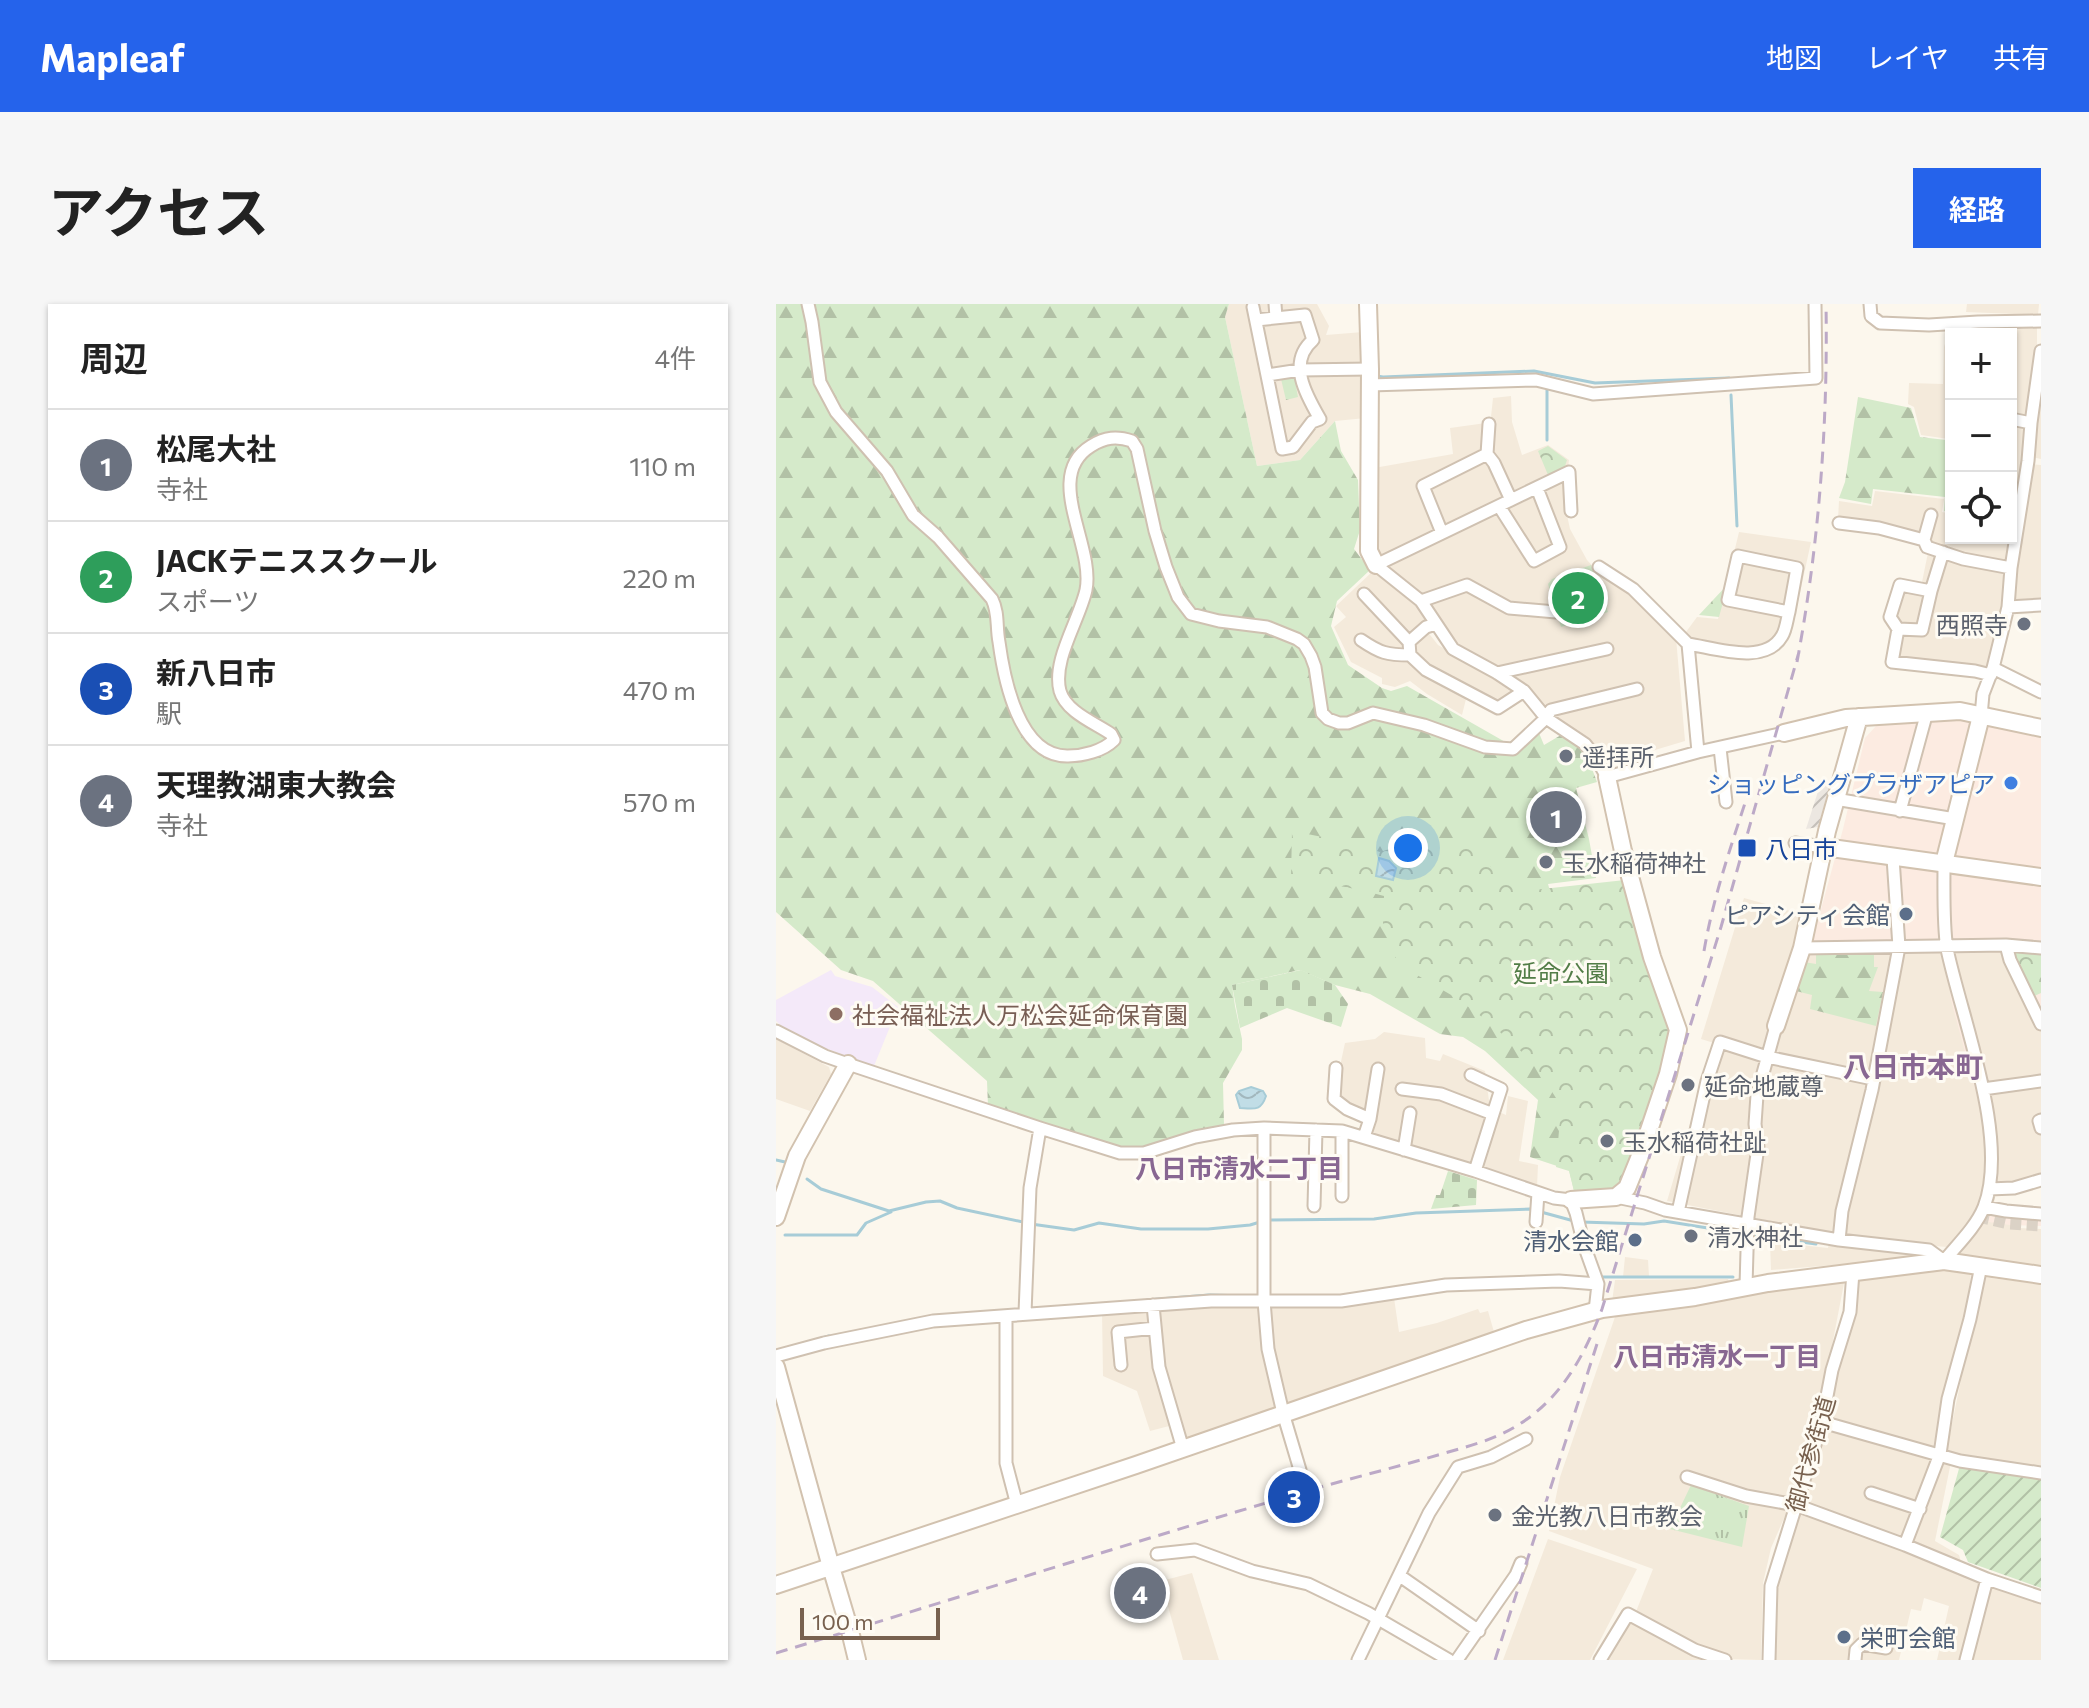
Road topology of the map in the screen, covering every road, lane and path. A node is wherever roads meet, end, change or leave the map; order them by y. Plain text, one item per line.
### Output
1 (808, 304) edge
2 (1368, 304) edge
3 (1815, 304) edge
4 (1870, 304) edge
5 (1276, 310) edge
6 (2041, 321) edge
7 (2041, 351) edge
8 (1300, 370) junction
9 (1268, 375) junction
10 (1370, 377) junction
11 (2017, 420) edge
12 (2031, 423) junction
13 (1489, 424) dead end
14 (1487, 454) junction
15 (2028, 461) junction
16 (2041, 462) edge
17 (1537, 488) junction
18 (1511, 500) junction
19 (1499, 506) junction
20 (1571, 511) dead end
21 (1931, 515) dead end
22 (1839, 523) dead end
23 (1442, 533) junction
24 (1924, 540) junction
25 (1943, 552) junction
26 (1376, 565) junction
27 (1599, 567) dead end
28 (2011, 568) junction
29 (1931, 591) junction
30 (1364, 594) dead end
31 (1421, 601) junction
32 (2041, 605) edge
33 (2008, 607) junction
34 (1556, 612) dead end
35 (1789, 612) junction
36 (1436, 624) junction
37 (1898, 629) junction
38 (1361, 640) dead end
39 (1688, 644) junction
40 (1410, 648) junction
41 (1607, 649) dead end
42 (1992, 672) junction
43 (1497, 673) junction
44 (1637, 689) dead end
45 (1524, 691) junction
46 (2041, 692) edge
47 (1927, 712) junction
48 (1981, 716) junction
49 (1859, 717) junction
50 (1546, 718) junction
51 (2041, 728) edge
52 (1784, 733) joint
53 (1720, 748) junction
54 (1698, 752) junction
55 (1607, 777) junction
56 (1835, 799) junction
57 (1726, 802) dead end
58 (1900, 811) junction
59 (1955, 819) junction
60 (1795, 843) dead end
61 (1824, 847) junction
62 (1893, 858) junction
63 (1944, 863) junction
64 (2041, 877) edge
65 (2006, 945) junction
66 (1947, 946) junction
67 (1899, 947) junction
68 (1802, 948) junction
69 (2041, 948) edge
70 (2041, 1024) edge
71 (1776, 1026) joint
72 (776, 1031) edge
73 (1767, 1057) junction
74 (848, 1064) junction
75 (1336, 1068) dead end
76 (1378, 1069) dead end
77 (1471, 1075) dead end
78 (1873, 1079) junction
79 (2041, 1081) edge
80 (1402, 1089) dead end
81 (1983, 1089) junction
82 (1410, 1113) dead end
83 (1493, 1114) junction
84 (1370, 1119) junction
85 (2041, 1120) edge
86 (1040, 1128) junction
87 (1264, 1128) junction
88 (2041, 1128) edge
89 (1316, 1130) junction
90 (1342, 1131) junction
91 (1364, 1137) junction
92 (1404, 1150) junction
93 (1475, 1171) junction
94 (2041, 1180) edge
95 (1989, 1189) junction
96 (1538, 1193) junction
97 (1342, 1196) dead end
98 (1616, 1197) junction
99 (1571, 1200) junction
100 (1314, 1206) dead end
101 (1984, 1207) junction
102 (1678, 1212) junction
103 (2041, 1214) edge
104 (1536, 1216) dead end
105 (776, 1217) edge
106 (1747, 1224) junction
107 (1839, 1240) junction
108 (1944, 1261) junction
109 (1981, 1266) junction
110 (1853, 1272) junction
111 (2041, 1275) edge
112 (1598, 1284) junction
113 (1746, 1286) junction
114 (1264, 1301) junction
115 (1153, 1305) junction
116 (1595, 1311) junction
117 (1025, 1313) junction
118 (1006, 1317) junction
119 (1155, 1328) junction
120 (776, 1356) edge
121 (1121, 1365) dead end
122 (776, 1367) edge
123 (1283, 1413) junction
124 (1822, 1422) junction
125 (1526, 1439) dead end
126 (1183, 1449) junction
127 (1940, 1454) junction
128 (1300, 1470) dead end
129 (2041, 1473) edge
130 (1687, 1477) dead end
131 (1871, 1493) dead end
132 (1017, 1505) junction
133 (1796, 1505) junction
134 (1920, 1509) junction
135 (1905, 1545) junction
136 (1157, 1554) dead end
137 (1521, 1563) dead end
138 (831, 1567) junction
139 (1400, 1576) junction
140 (1987, 1579) junction
141 (776, 1585) edge
142 (2041, 1597) edge
143 (1377, 1619) junction
144 (1479, 1631) junction
145 (1886, 1648) dead end
146 (857, 1660) edge
147 (1358, 1660) edge
148 (1449, 1660) edge
149 (1457, 1660) edge
150 (1600, 1660) edge
151 (1725, 1660) edge
152 (1769, 1660) edge
153 (1855, 1660) edge
154 (1966, 1660) edge

1 - 50 street
2 - 10 street
3 - 10 street
4 - 6 street
5 - 8 street
5 - 9 street
7 - 12 street
8 - 9 street
8 - 9 street
8 - 10 street
10 - 26 street
11 - 12 street
12 - 15 street
13 - 14 street
14 - 18 street
14 - 23 street
15 - 16 street
15 - 28 street
17 - 18 street
17 - 19 street
17 - 20 street
18 - 19 street
19 - 23 street
21 - 24 street
22 - 24 street
23 - 26 street
24 - 25 street
25 - 28 street
25 - 29 street
26 - 31 street
27 - 39 street
28 - 33 street
29 - 37 street
29 - 37 street
30 - 40 street
31 - 34 street
31 - 36 street
32 - 33 street
33 - 42 street
35 - 35 street
35 - 39 street
36 - 40 street
36 - 43 street
37 - 42 street
38 - 40 street
39 - 54 street
40 - 45 street
41 - 43 street
42 - 46 street
42 - 48 street
43 - 45 street
44 - 50 street
45 - 50 street
47 - 48 street
47 - 49 street
47 - 58 street
48 - 51 street
48 - 59 street
49 - 52 street
49 - 56 street
50 - 55 street
52 - 53 street
53 - 54 street
53 - 57 street
54 - 55 street
55 - 98 street
56 - 58 street
56 - 61 street
58 - 59 street
59 - 63 street
60 - 61 street
61 - 62 street
61 - 68 street
62 - 63 street
62 - 67 street
63 - 64 street
63 - 66 street
65 - 66 street
65 - 69 street
65 - 70 street
66 - 67 street
66 - 81 street
67 - 68 street
67 - 78 street
68 - 71 street
71 - 73 street
72 - 74 street
73 - 78 street
73 - 102 street
73 - 106 street
74 - 86 street
74 - 105 street
75 - 84 street
76 - 84 street
77 - 83 street
78 - 107 street
79 - 81 street
80 - 83 street
81 - 95 street
82 - 92 street
83 - 93 street
84 - 91 street
85 - 88 street
86 - 87 street
86 - 117 street
87 - 89 street
87 - 114 street
89 - 90 street
89 - 100 street
90 - 91 street
90 - 97 street
91 - 92 street
92 - 93 street
93 - 96 street
94 - 95 street
95 - 101 street
96 - 99 street
96 - 104 street
98 - 99 street
98 - 102 street
99 - 112 street
101 - 103 street
101 - 108 street
102 - 106 street
106 - 107 street
106 - 113 street
107 - 108 street
108 - 109 street
108 - 110 street
109 - 111 street
109 - 127 street
110 - 113 street
110 - 124 street, 御代参街道
112 - 114 street
112 - 116 street
113 - 116 street
114 - 115 street
114 - 123 street
115 - 117 street
115 - 119 street
116 - 123 street
117 - 118 street
118 - 120 street
118 - 132 street
119 - 121 street
119 - 126 street
122 - 138 street
123 - 126 street
123 - 128 street
124 - 127 street
124 - 133 street, 御代参街道
125 - 139 street
126 - 132 street
127 - 129 street
127 - 134 street
130 - 133 street
131 - 134 street
132 - 138 street
133 - 135 street
133 - 152 street, 御代参街道
134 - 135 street
135 - 140 street
136 - 143 street
137 - 144 street
138 - 141 street
138 - 146 street
139 - 143 street
139 - 144 street
140 - 142 street
140 - 154 street
143 - 147 street
143 - 148 street
144 - 149 street
145 - 153 street
150 - 151 street

